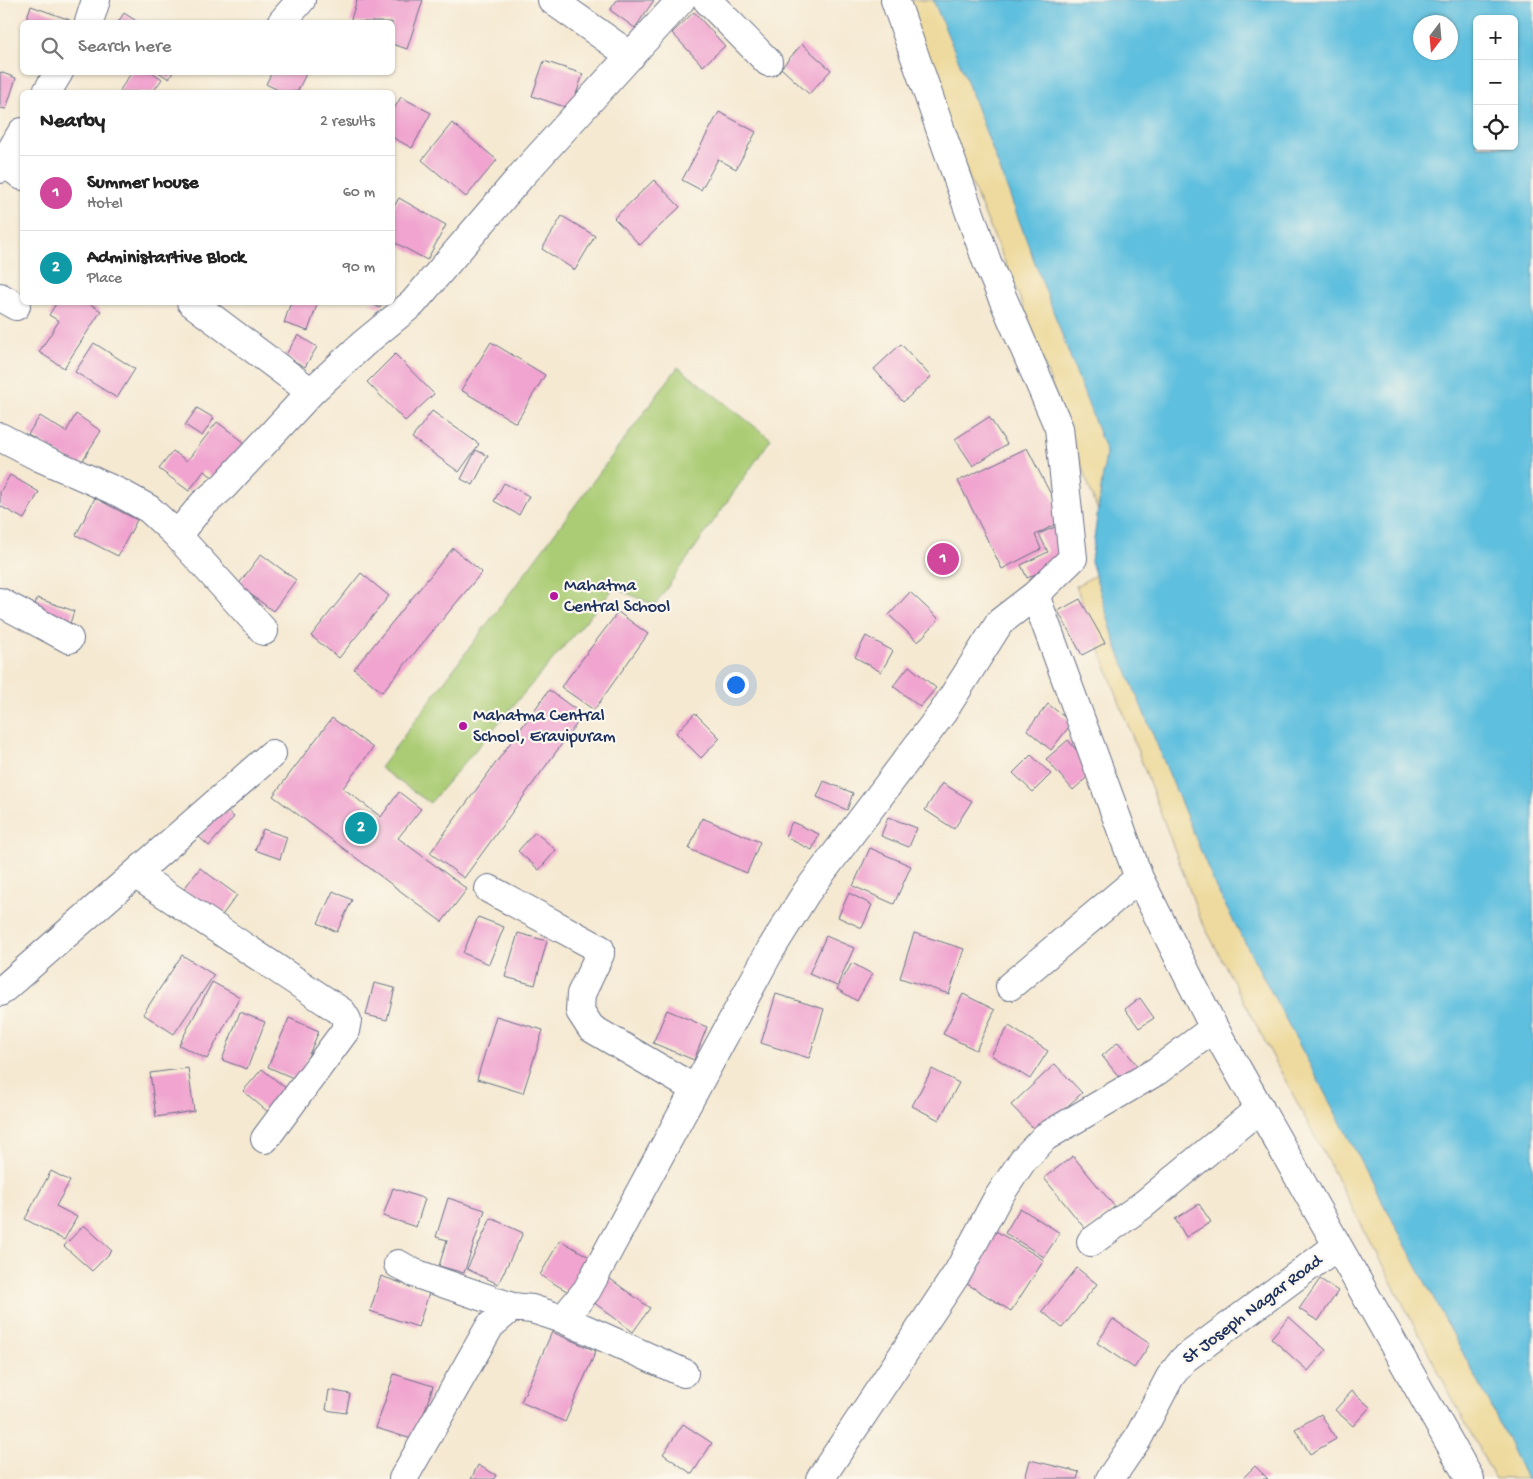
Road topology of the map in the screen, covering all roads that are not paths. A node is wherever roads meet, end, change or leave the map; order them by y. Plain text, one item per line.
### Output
1 (96, 0) edge
2 (301, 0) edge
3 (552, 0) edge
4 (681, 0) edge
5 (707, 0) edge
6 (895, 0) edge
7 (90, 20) edge
8 (284, 20) edge
9 (631, 56) junction
10 (768, 62) dead end
11 (57, 75) edge
12 (48, 90) edge
13 (20, 138) edge
14 (9, 169) edge
15 (195, 305) edge
16 (312, 392) junction
17 (0, 437) edge
18 (177, 535) junction
19 (1035, 595) junction
20 (0, 602) edge
21 (264, 631) dead end
22 (69, 640) dead end
23 (272, 754) dead end
24 (135, 874) junction
25 (1139, 878) junction
26 (489, 889) dead end
27 (1010, 986) dead end
28 (0, 992) edge
29 (1214, 1028) junction
30 (695, 1089) junction
31 (1260, 1108) junction
32 (265, 1139) dead end
33 (1091, 1242) dead end
34 (1337, 1246) junction
35 (398, 1264) dead end
36 (512, 1307) junction
37 (563, 1319) junction
38 (684, 1373) dead end
39 (403, 1479) edge
40 (820, 1479) edge
41 (1110, 1479) edge
42 (1470, 1479) edge

1 - 7 street
2 - 8 street
3 - 9 street
4 - 9 street
5 - 10 street
6 - 19 street
9 - 16 street
11 - 12 street
13 - 14 street
15 - 16 street
16 - 18 street
17 - 18 street
18 - 21 street
19 - 25 street
19 - 30 street
20 - 22 street
23 - 24 street
24 - 28 street
24 - 32 street
25 - 27 street
25 - 29 street
26 - 30 street
29 - 31 street
29 - 40 street
30 - 37 street
31 - 33 street
31 - 34 street
34 - 41 street, St Joseph Nagar Road
34 - 42 street
35 - 36 street
36 - 37 street
36 - 39 street
37 - 38 street

